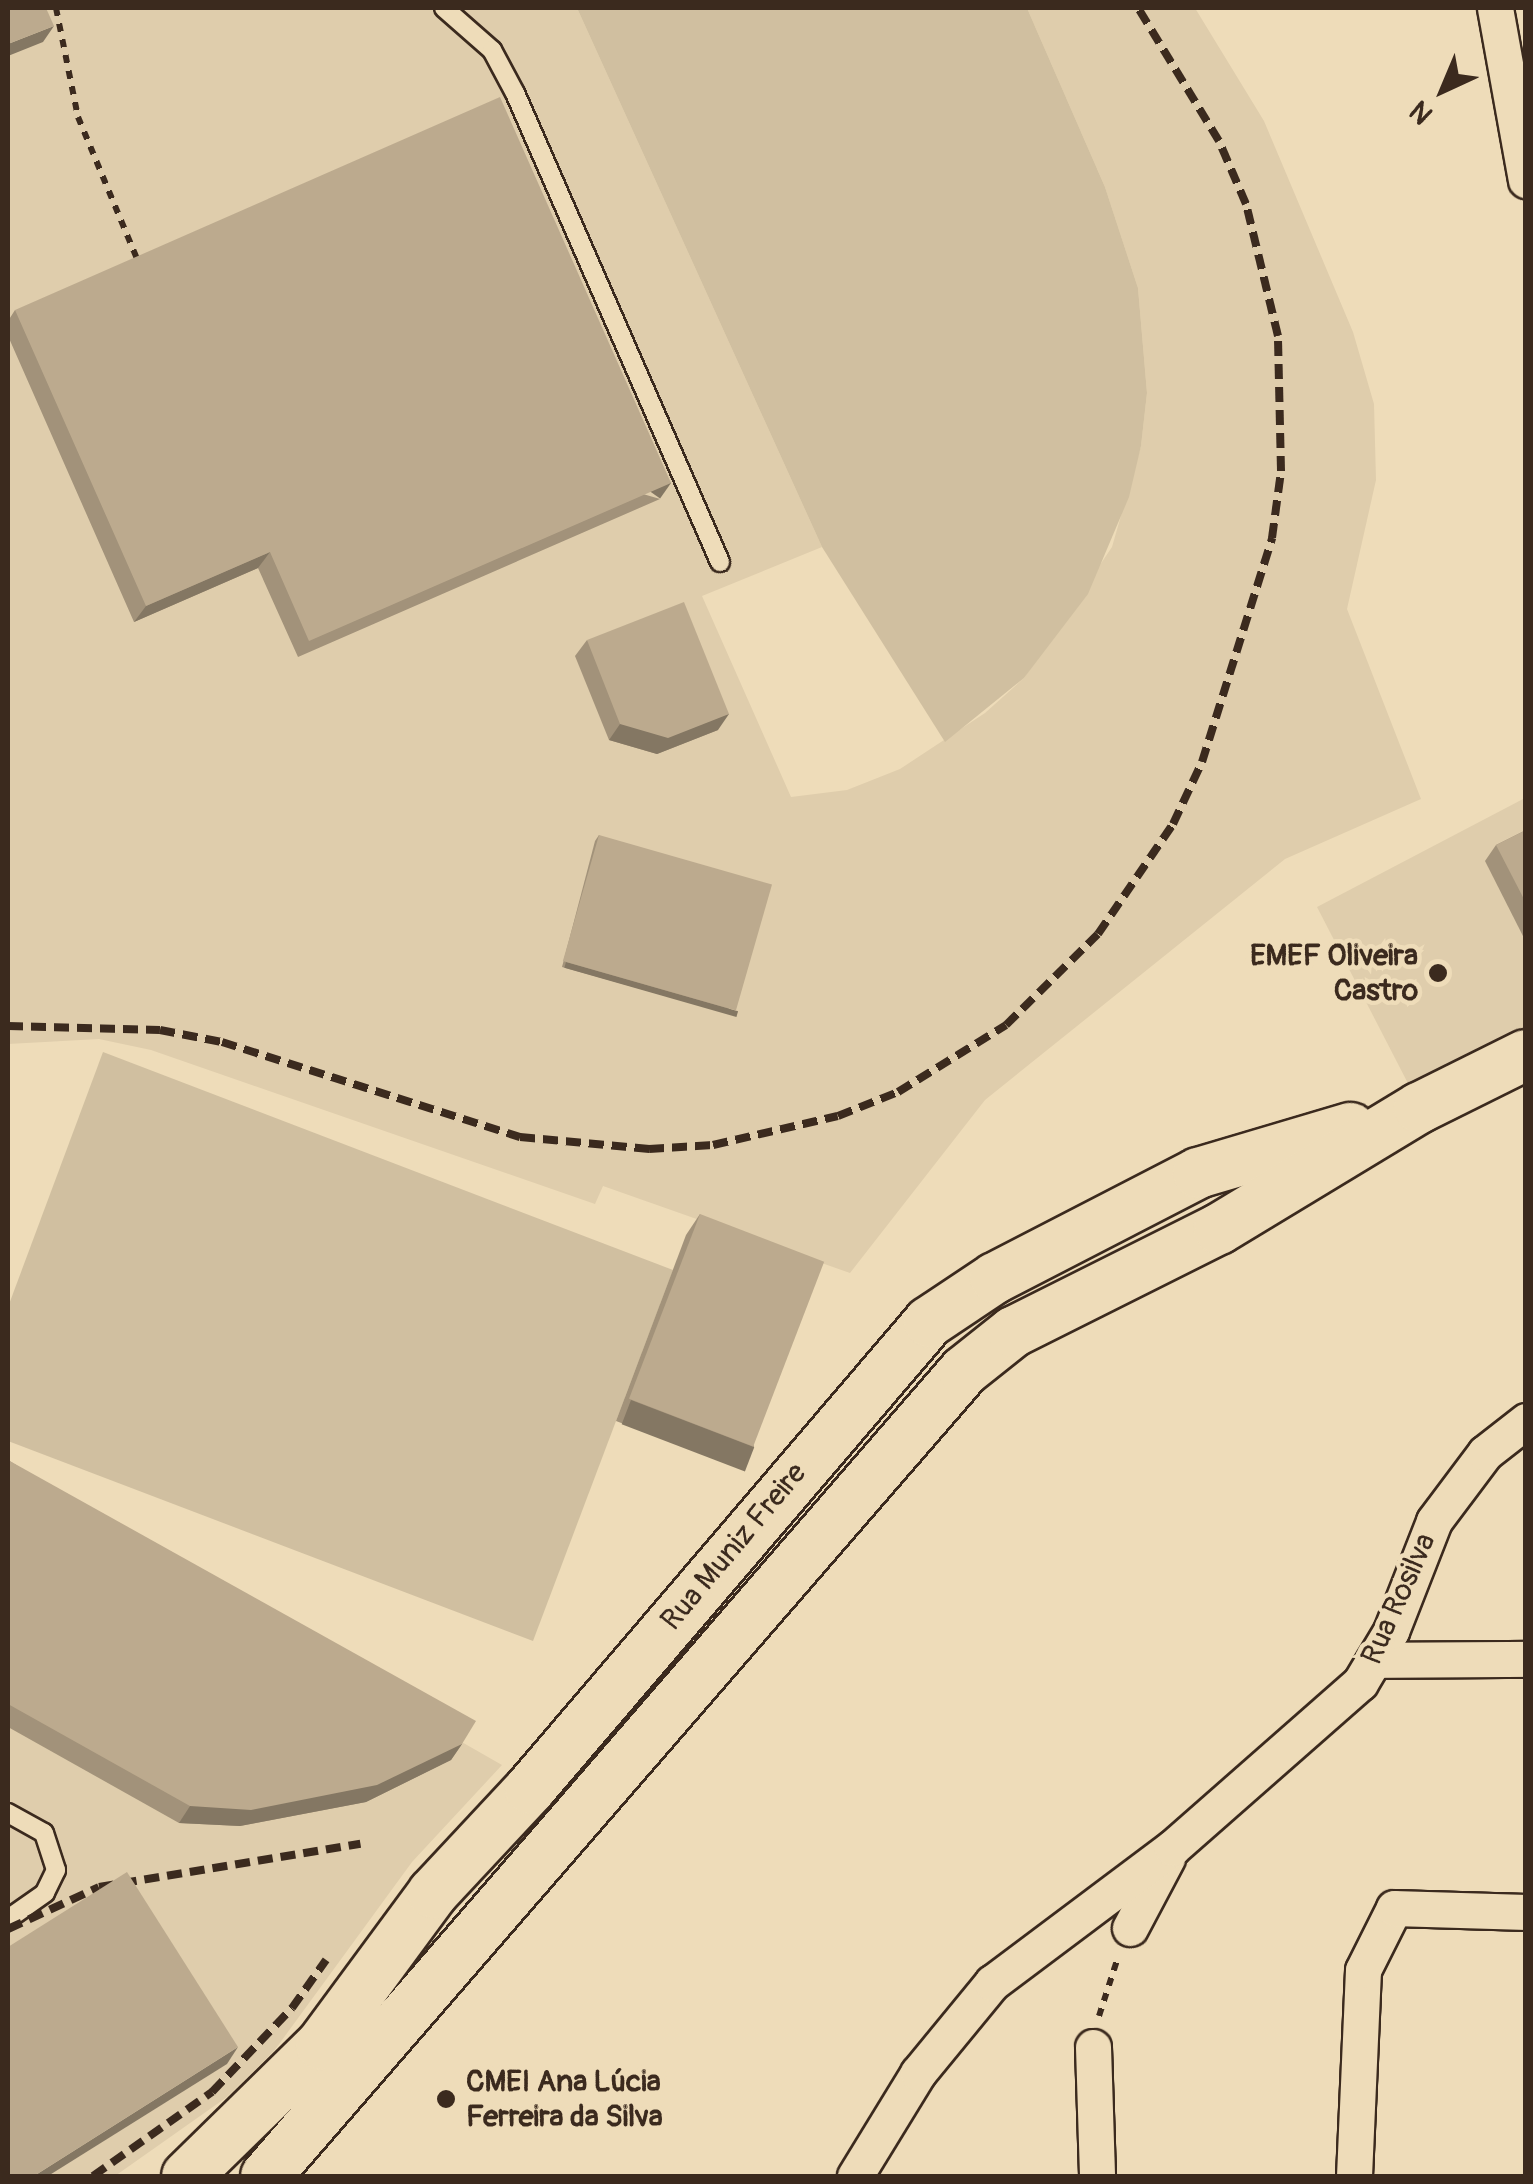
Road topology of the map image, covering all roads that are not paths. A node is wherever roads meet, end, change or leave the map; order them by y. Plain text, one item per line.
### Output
1 (444, 8) edge
2 (1495, 8) edge
3 (1526, 180) edge
4 (720, 562) dead end
5 (1526, 1055) edge
6 (1418, 1108) junction
7 (1526, 1421) edge
8 (658, 1638) junction
9 (1526, 1659) edge
10 (1374, 1660) junction
11 (707, 1673) junction
12 (8, 1813) edge
13 (1172, 1848) junction
14 (1526, 1912) edge
15 (8, 1919) edge
16 (1130, 1928) road end
17 (1093, 2047) road end
18 (187, 2176) edge
19 (266, 2176) edge
20 (855, 2176) edge
21 (1097, 2176) edge
22 (1354, 2176) edge

1 - 4 lane
2 - 3 street
5 - 6 street, Rua Muniz Freire
6 - 8 street, Rua Muniz Freire
6 - 11 street, Rua Muniz Freire
7 - 10 street, Rua Rosilva
8 - 11 street
8 - 18 street, Rua Muniz Freire
9 - 10 street
10 - 13 street, Rua Rosilva
11 - 19 street, Rua Muniz Freire
12 - 15 lane
13 - 16 street
13 - 20 street, Rua Rosilva
14 - 22 street
17 - 21 street

